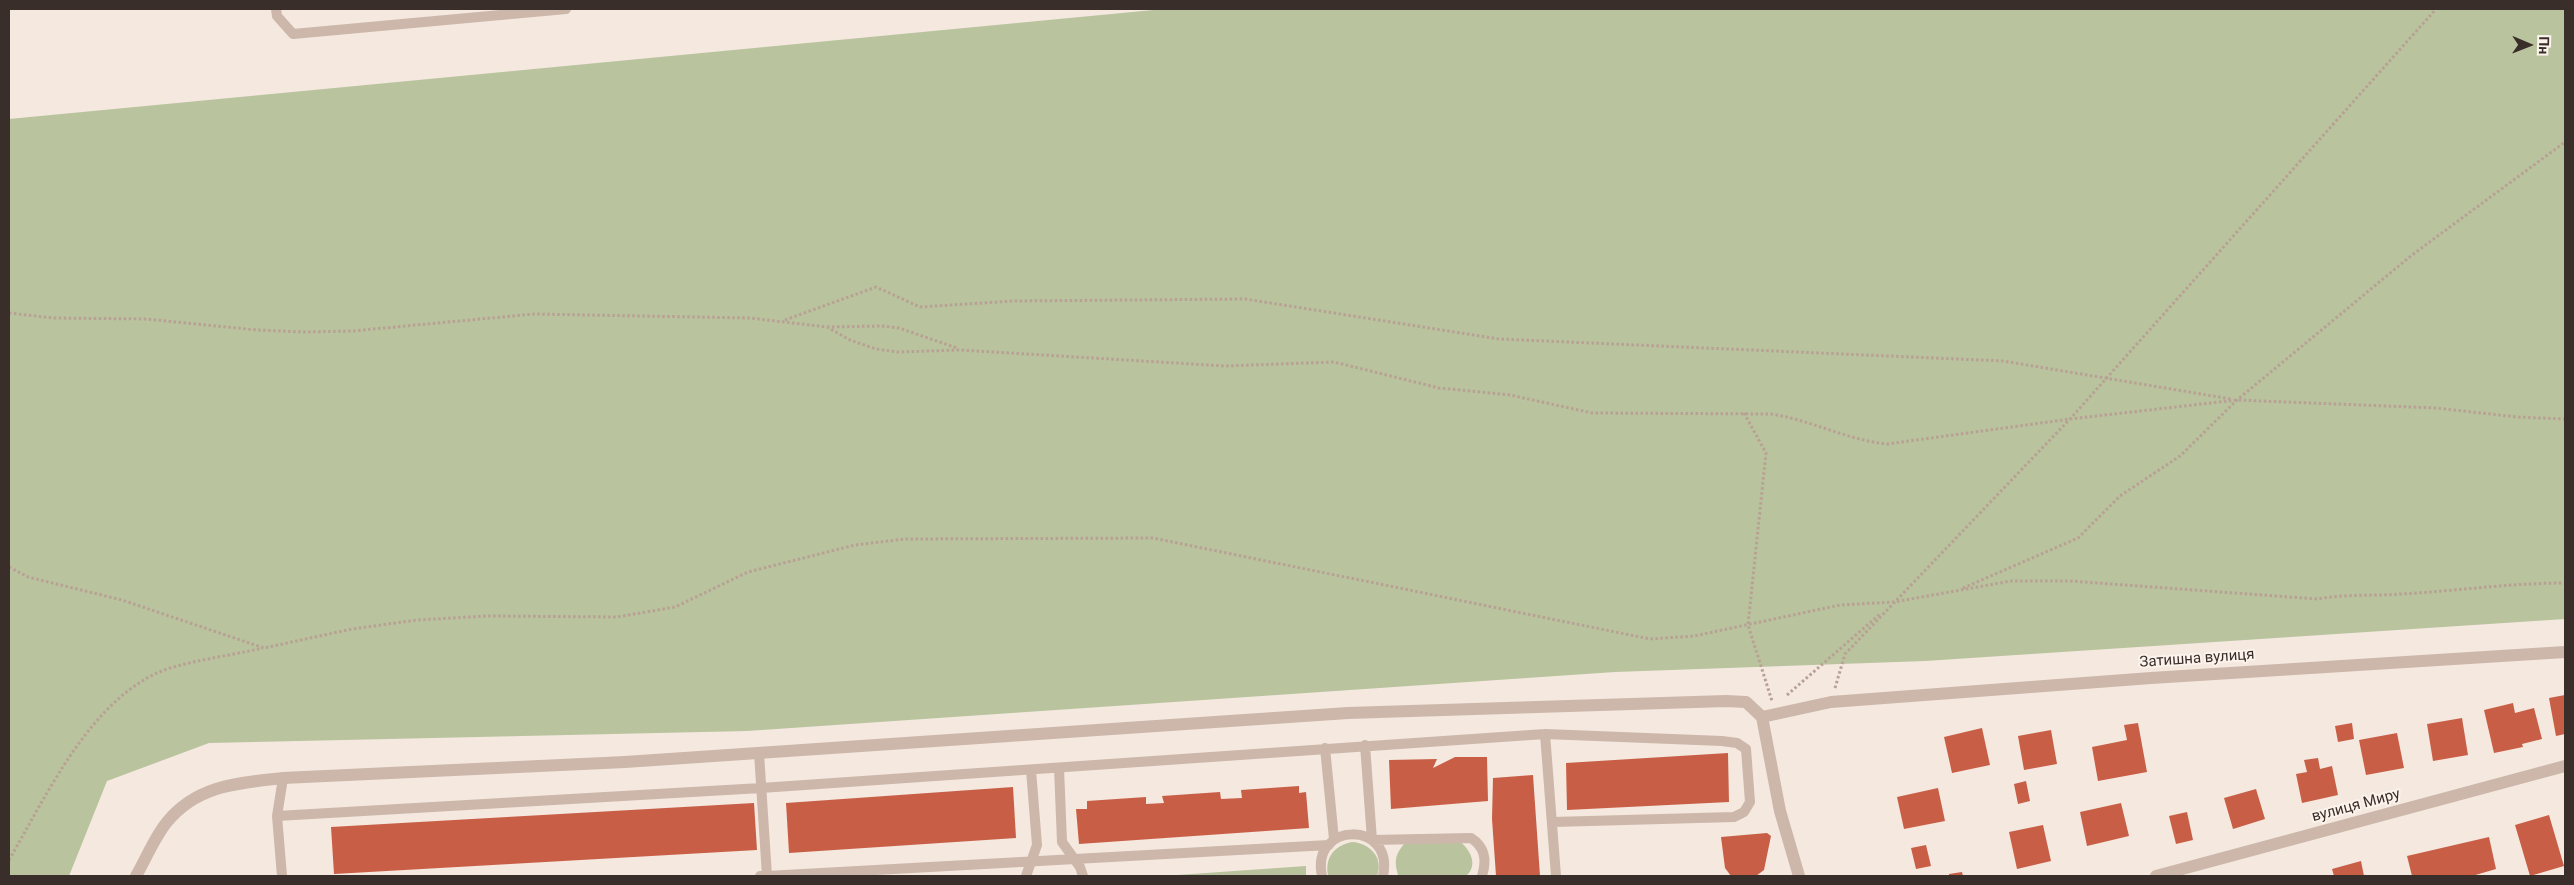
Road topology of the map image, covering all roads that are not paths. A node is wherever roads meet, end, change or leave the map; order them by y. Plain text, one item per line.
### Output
1 (276, 9) edge
2 (566, 9) edge
3 (2565, 652) edge
4 (1762, 717) junction
5 (1545, 734) junction
6 (1365, 745) junction
7 (1325, 748) junction
8 (759, 753) junction
9 (2565, 766) edge
10 (1059, 768) junction
11 (1031, 770) junction
12 (283, 778) junction
13 (761, 788) junction
14 (276, 816) junction
15 (1553, 822) junction
16 (1372, 840) junction
17 (1331, 842) junction
18 (1072, 858) junction
19 (1031, 861) junction
20 (136, 876) edge
21 (282, 876) edge
22 (760, 876) edge
23 (768, 876) edge
24 (1026, 876) edge
25 (1083, 876) edge
26 (1322, 876) edge
27 (1383, 876) edge
28 (1482, 876) edge
29 (1556, 876) edge
30 (1798, 876) edge
31 (2156, 876) edge

1 - 2 lane
3 - 4 street, Затишна вулиця
4 - 8 street
4 - 30 street
5 - 6 lane
5 - 15 lane
5 - 15 lane
6 - 7 lane
6 - 16 lane
7 - 10 lane
7 - 17 lane
8 - 12 street
8 - 13 lane
9 - 31 street, вулиця Миру
10 - 11 lane
10 - 18 lane
11 - 13 lane
11 - 19 lane
12 - 14 lane
12 - 20 street
13 - 14 lane
13 - 23 lane
14 - 21 lane
15 - 29 lane
16 - 17 lane
16 - 27 lane
16 - 28 lane
17 - 18 lane
17 - 26 lane
18 - 19 lane
18 - 25 lane
19 - 23 lane
19 - 24 lane
22 - 23 lane

